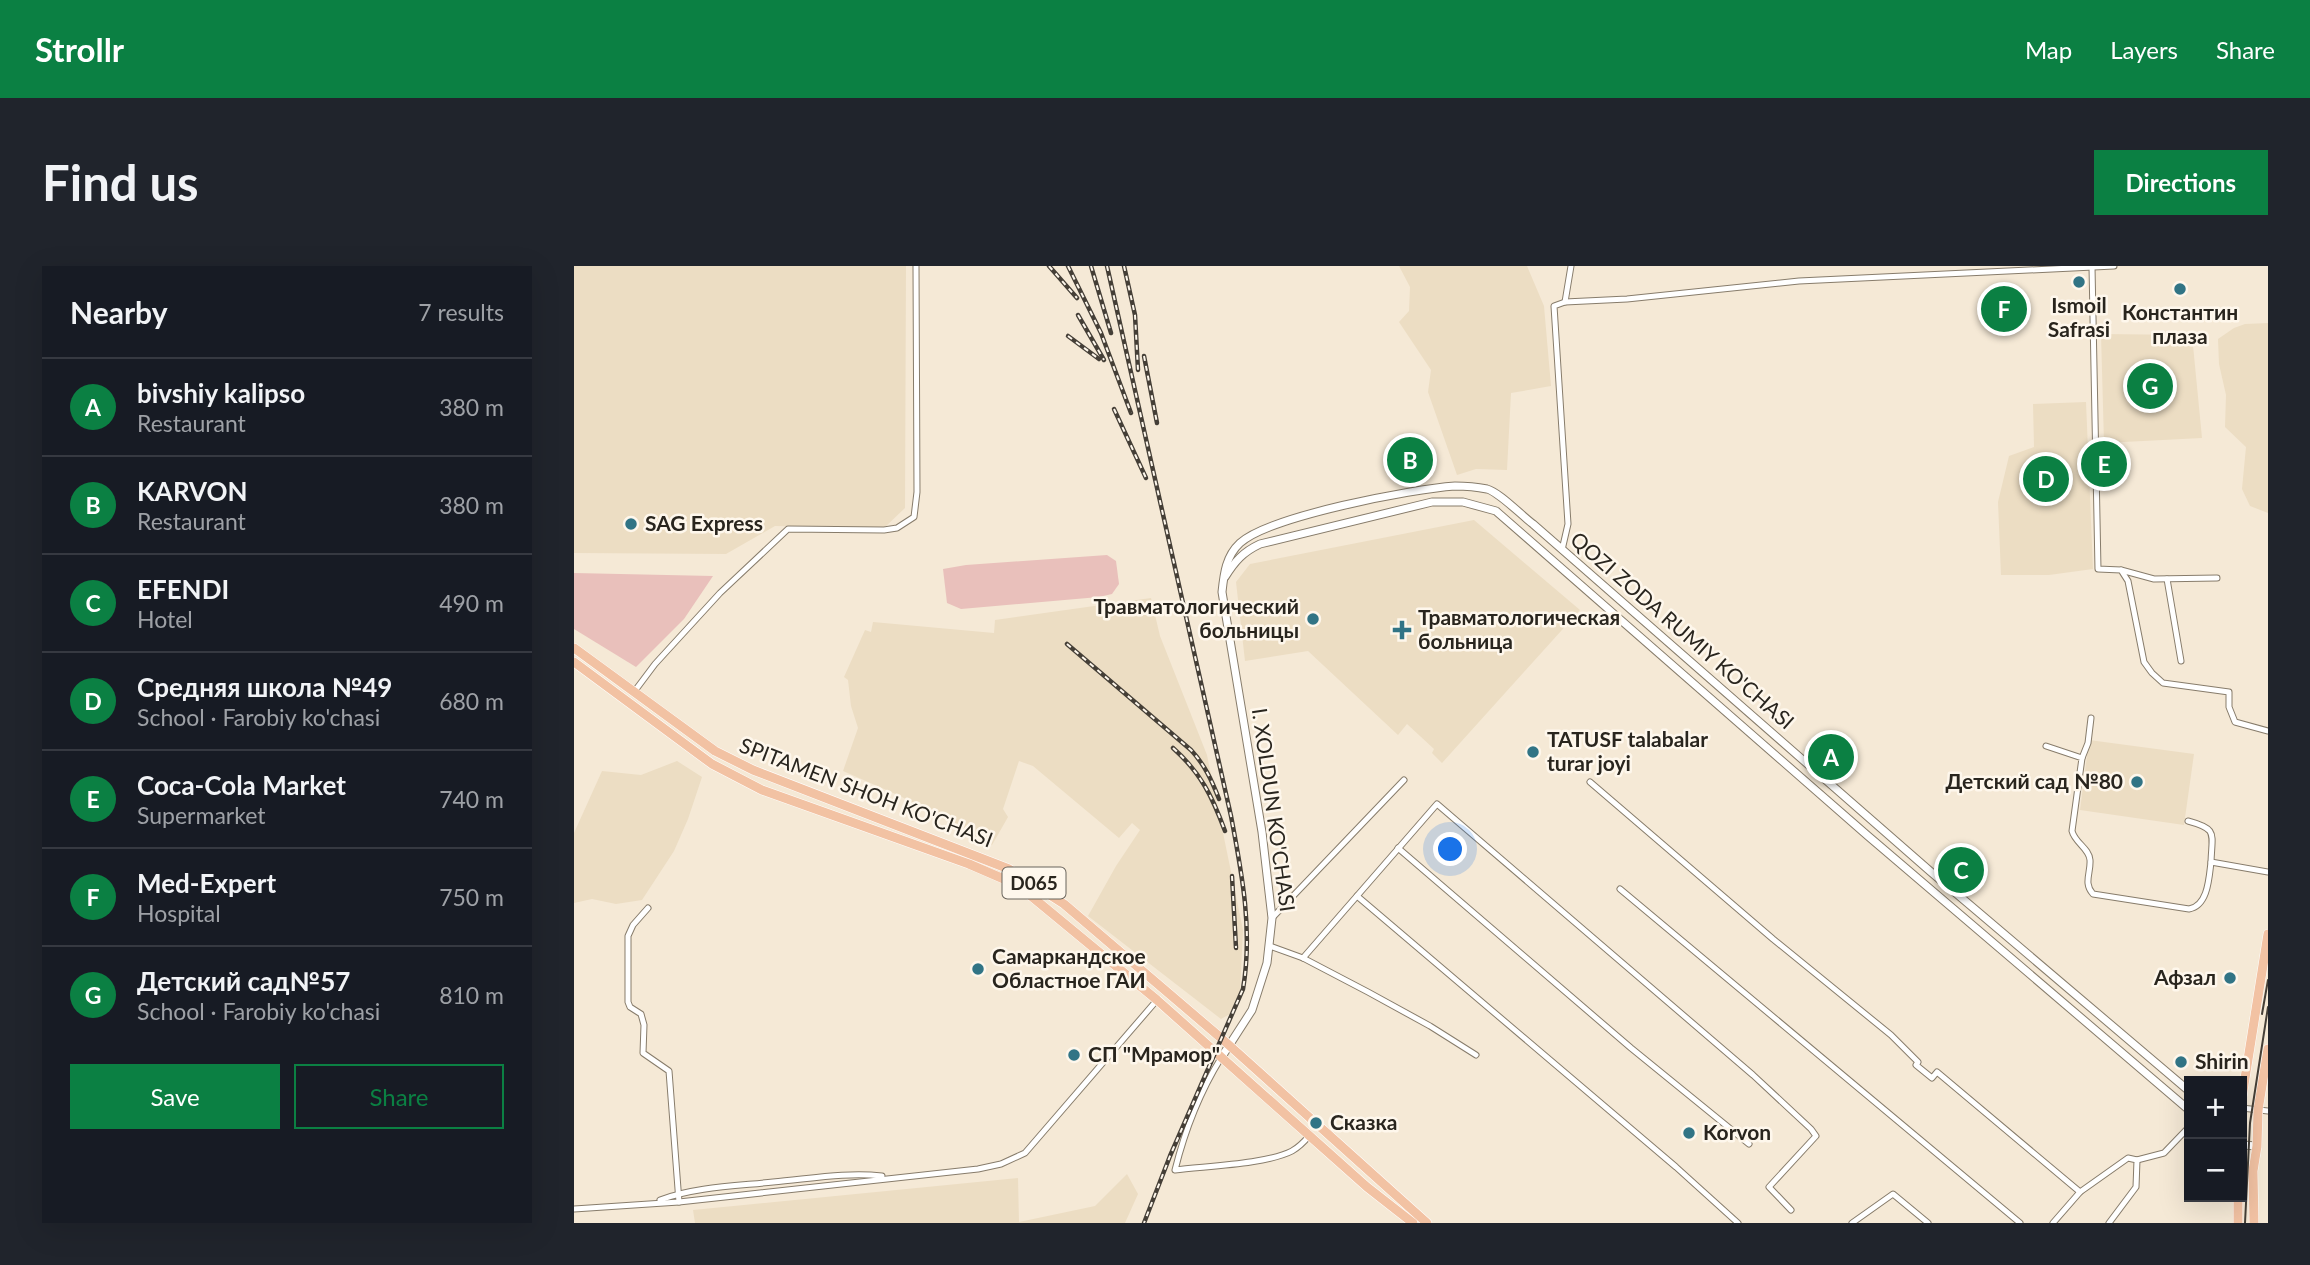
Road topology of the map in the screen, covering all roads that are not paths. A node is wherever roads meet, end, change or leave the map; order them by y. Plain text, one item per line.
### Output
1 (916, 266) edge
2 (1570, 266) edge
3 (2114, 266) edge
4 (2092, 267) edge
5 (1565, 302) junction
6 (1562, 550) junction
7 (1229, 558) joint
8 (2121, 570) junction
9 (2217, 578) dead end
10 (2167, 579) junction
11 (1223, 581) junction
12 (574, 648) edge
13 (2181, 661) dead end
14 (574, 662) edge
15 (634, 692) junction
16 (2091, 718) dead end
17 (2268, 731) edge
18 (2046, 746) dead end
19 (2082, 758) junction
20 (1404, 780) dead end
21 (1590, 782) dead end
22 (2188, 821) dead end
23 (1398, 848) junction
24 (2211, 862) junction
25 (2268, 872) edge
26 (1620, 889) dead end
27 (1357, 896) junction
28 (648, 908) dead end
29 (1272, 918) junction
30 (2268, 934) edge
31 (1270, 946) junction
32 (1303, 958) junction
33 (1157, 1000) junction
34 (1230, 1046) junction
35 (2268, 1049) edge
36 (1476, 1055) dead end
37 (1221, 1058) junction
38 (2245, 1076) edge
39 (2184, 1087) edge
40 (2184, 1106) edge
41 (2263, 1110) edge
42 (2184, 1132) edge
43 (1310, 1135) junction
44 (1749, 1144) dead end
45 (2247, 1145) edge
46 (2257, 1146) junction
47 (2137, 1160) junction
48 (2080, 1192) junction
49 (679, 1198) junction
50 (2238, 1202) edge
51 (574, 1209) edge
52 (1791, 1210) dead end
53 (1413, 1223) edge
54 (1427, 1223) edge
55 (1738, 1223) edge
56 (1852, 1223) edge
57 (1928, 1223) edge
58 (2020, 1223) edge
59 (2053, 1223) edge
60 (2109, 1223) edge
61 (2238, 1223) edge
62 (2254, 1223) edge

1 - 15 street
2 - 5 street
3 - 4 street
4 - 5 street
4 - 8 street
5 - 6 street
6 - 7 street, QOZI ZODA RUMIY KO'CHASI
6 - 39 street, QOZI ZODA RUMIY KO'CHASI
7 - 11 street, I. XOLDUN KO'CHASI
8 - 10 street
8 - 17 street
9 - 10 street
10 - 13 street
11 - 29 street, I. XOLDUN KO'CHASI
11 - 40 street, QOZI ZODA RUMIY KO'CHASI
12 - 15 main road, SPITAMEN SHOH KO'CHASI / D065
14 - 33 main road, SPITAMEN SHOH KO'CHASI / D065
15 - 34 main road, SPITAMEN SHOH KO'CHASI / D065
16 - 19 street
18 - 19 street
19 - 24 street
20 - 29 street
21 - 48 street
22 - 24 street
23 - 27 street
23 - 44 street
23 - 52 street
24 - 25 street
26 - 58 street
27 - 32 street
27 - 55 street
28 - 49 street
29 - 31 street, I. XOLDUN KO'CHASI
30 - 38 main road
31 - 32 street
31 - 34 street, I. XOLDUN KO'CHASI
32 - 36 street
33 - 37 main road, SPITAMEN SHOH KO'CHASI / D065
33 - 49 street
34 - 37 street, I. XOLDUN KO'CHASI
34 - 54 main road, SPITAMEN SHOH KO'CHASI / D065
35 - 41 main road
37 - 43 main road, SPITAMEN SHOH KO'CHASI / D065
37 - 43 street
41 - 46 main road
42 - 47 street
43 - 53 main road, SPITAMEN SHOH KO'CHASI / D065
45 - 46 street
46 - 62 main road
47 - 48 street
47 - 60 street
48 - 59 street
49 - 51 street
50 - 61 main road
56 - 57 street

